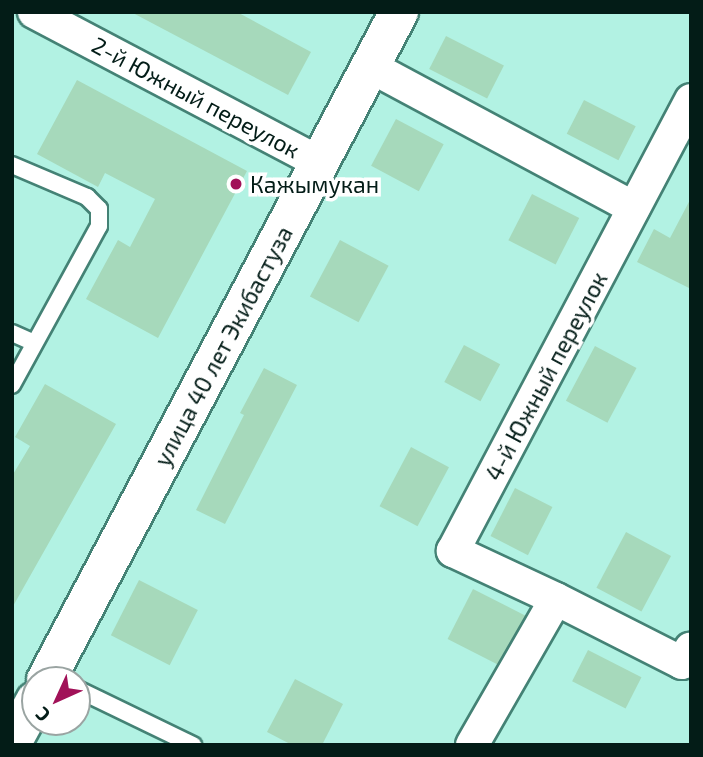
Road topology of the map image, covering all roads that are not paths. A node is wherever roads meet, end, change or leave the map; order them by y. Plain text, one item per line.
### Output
1 (34, 12) edge
2 (399, 12) edge
3 (371, 66) junction
4 (691, 100) edge
5 (320, 163) junction
6 (12, 165) edge
7 (634, 208) junction
8 (12, 333) edge
9 (34, 343) junction
10 (12, 386) edge
11 (556, 599) junction
12 (691, 648) edge
13 (63, 666) edge
14 (91, 701) edge
15 (193, 745) edge
16 (472, 745) edge

1 - 5 street, 2-й Южный переулок
2 - 3 street, улица 40 лет Экибастуза
3 - 5 street, улица 40 лет Экибастуза
3 - 7 street
4 - 7 street, 4-й Южный переулок
5 - 13 street, улица 40 лет Экибастуза
6 - 9 lane
7 - 11 street, 4-й Южный переулок
8 - 9 lane
9 - 10 lane
11 - 12 street, 4-й Южный переулок
11 - 16 street
14 - 15 lane

